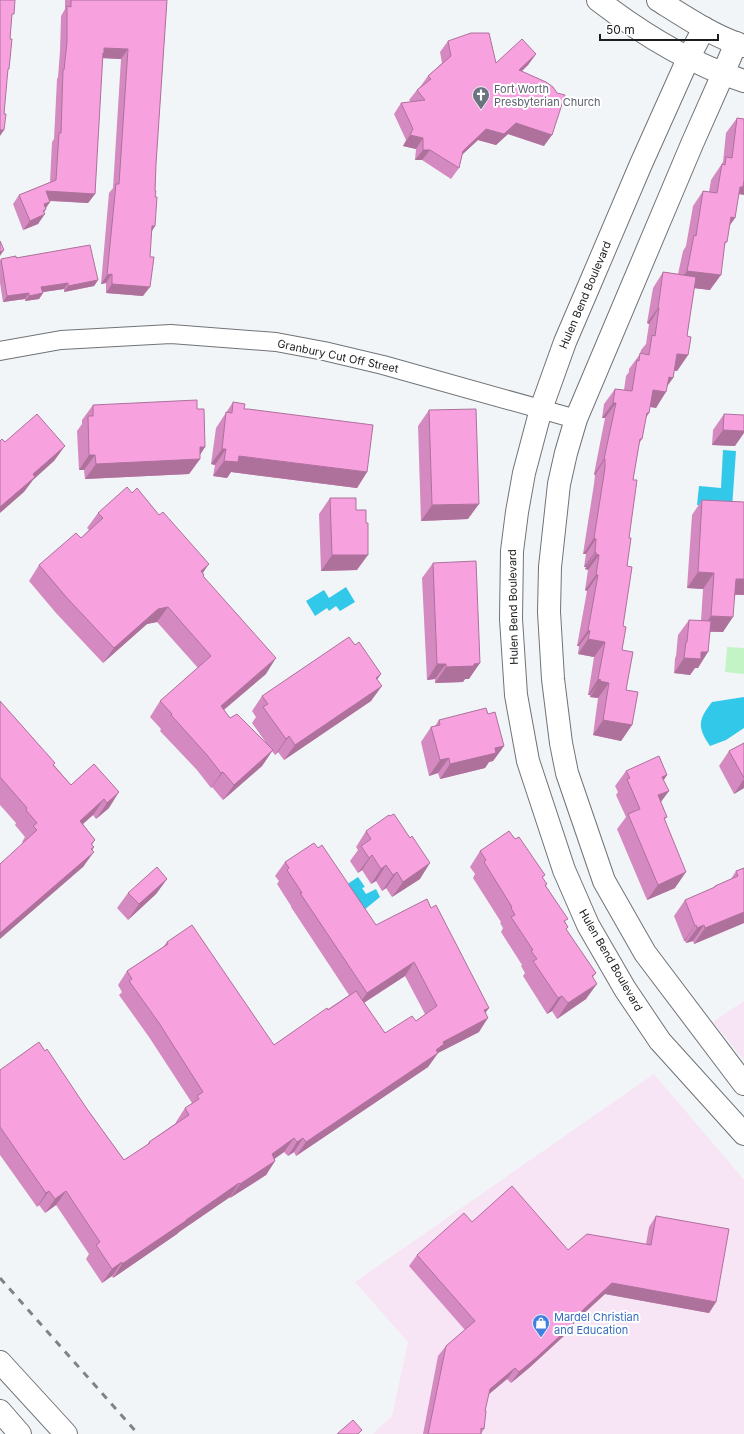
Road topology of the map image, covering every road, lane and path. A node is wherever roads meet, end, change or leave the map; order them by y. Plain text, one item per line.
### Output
1 (598, 0) edge
2 (658, 0) edge
3 (704, 28) junction
4 (740, 45) edge
5 (688, 59) junction
6 (723, 74) junction
7 (744, 81) edge
8 (0, 352) edge
9 (541, 409) junction
10 (576, 418) junction
11 (564, 758) junction
12 (530, 765) junction
13 (571, 787) junction
14 (538, 789) junction
15 (744, 1084) edge
16 (744, 1134) edge
17 (0, 1362) edge
18 (0, 1411) edge
19 (20, 1434) edge
20 (66, 1434) edge

1 - 5 street
2 - 3 street
3 - 4 street
3 - 5 street, Hulen Bend Boulevard
4 - 6 street
5 - 6 street
5 - 9 street, Hulen Bend Boulevard
6 - 7 street
6 - 10 street
8 - 9 street, Granbury Cut Off Street
9 - 10 street, Granbury Cut Off Street
9 - 12 street, Hulen Bend Boulevard
10 - 11 street
11 - 12 street
11 - 13 street
12 - 14 street, Hulen Bend Boulevard
13 - 14 street
13 - 15 street
14 - 16 street, Hulen Bend Boulevard
17 - 20 street
18 - 19 street

